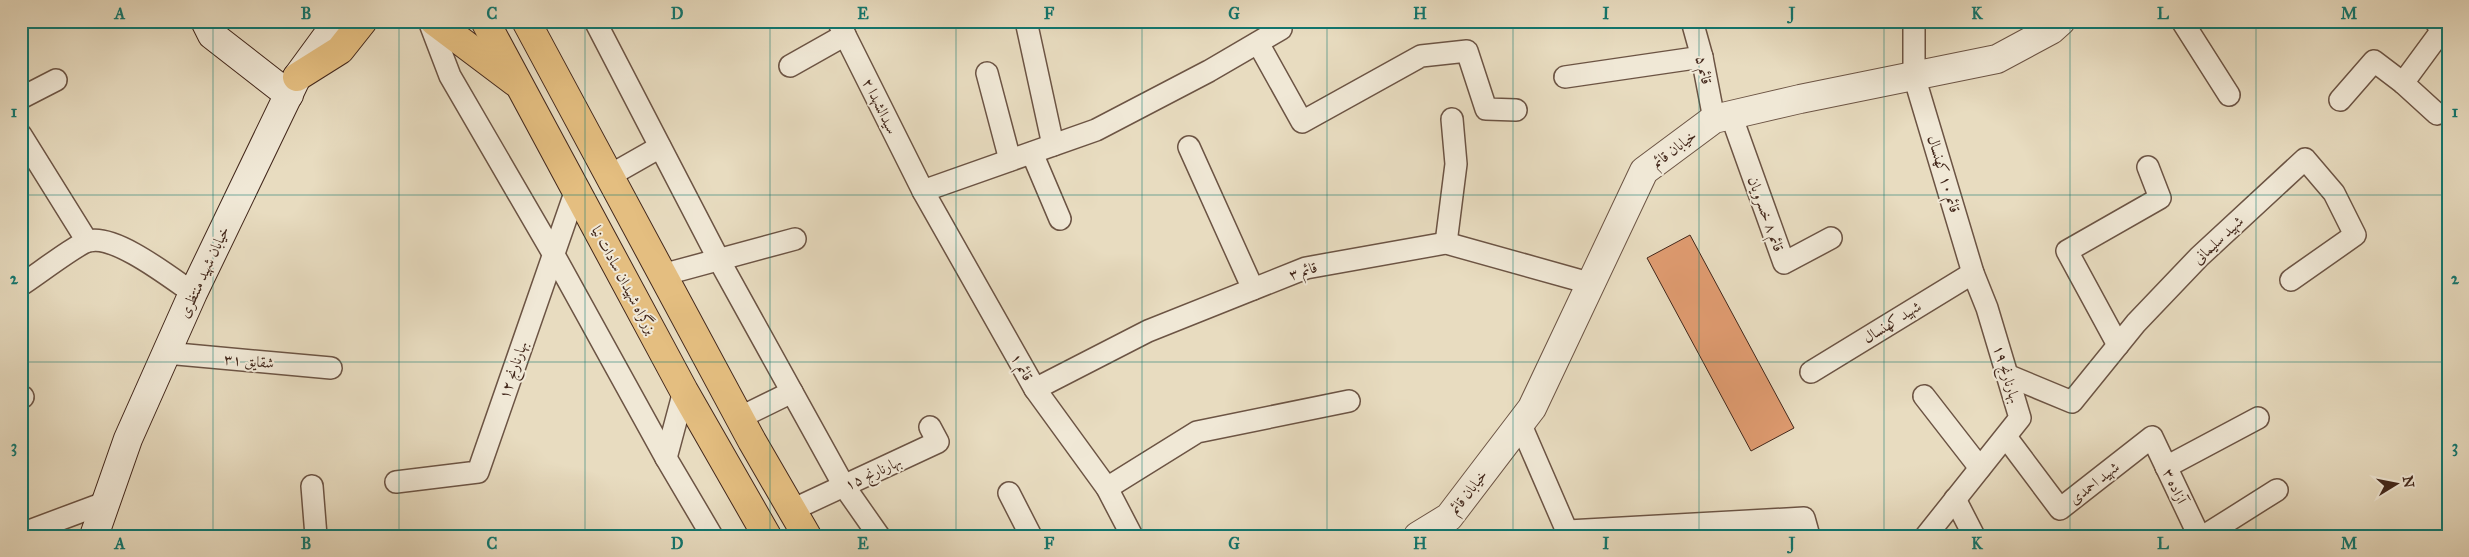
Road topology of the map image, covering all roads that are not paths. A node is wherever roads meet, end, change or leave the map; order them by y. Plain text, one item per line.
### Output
1 (338, 21) edge
2 (363, 21) edge
3 (428, 21) edge
4 (434, 21) edge
5 (485, 21) edge
6 (526, 21) edge
7 (595, 21) edge
8 (1026, 21) edge
9 (1278, 21) edge
10 (1692, 21) edge
11 (1914, 21) edge
12 (2061, 21) edge
13 (2182, 21) edge
14 (2435, 21) edge
15 (209, 28) edge
16 (842, 28) edge
17 (1258, 43) junction
18 (1702, 57) junction
19 (790, 66) dead end
20 (987, 73) dead end
21 (1914, 76) junction
22 (1565, 77) dead end
23 (56, 80) dead end
24 (2403, 83) junction
25 (520, 85) junction
26 (293, 86) junction
27 (2229, 95) dead end
28 (21, 98) edge
29 (2340, 100) dead end
30 (1516, 110) dead end
31 (2437, 114) dead end
32 (1722, 117) junction
33 (1452, 119) dead end
34 (23, 141) edge
35 (1053, 145) junction
36 (660, 147) junction
37 (1189, 147) dead end
38 (1032, 153) junction
39 (1010, 160) junction
40 (2148, 167) dead end
41 (609, 176) junction
42 (576, 190) junction
43 (923, 191) junction
44 (1060, 219) dead end
45 (1831, 238) dead end
46 (795, 239) dead end
47 (88, 241) junction
48 (1446, 243) junction
49 (554, 255) junction
50 (719, 260) junction
51 (1973, 272) junction
52 (662, 275) junction
53 (2291, 280) dead end
54 (1589, 283) junction
55 (21, 285) edge
56 (1253, 289) junction
57 (193, 293) junction
58 (2118, 345) junction
59 (166, 353) junction
60 (331, 368) dead end
61 (1811, 372) dead end
62 (2007, 375) junction
63 (1035, 389) junction
64 (684, 391) junction
65 (792, 392) junction
66 (1924, 396) dead end
67 (1349, 401) dead end
68 (739, 418) junction
69 (2258, 418) dead end
70 (1520, 423) junction
71 (930, 427) dead end
72 (2006, 437) junction
73 (2152, 437) joint
74 (666, 458) junction
75 (2166, 467) junction
76 (1980, 468) junction
77 (396, 482) dead end
78 (312, 486) dead end
79 (844, 486) junction
80 (1107, 488) junction
81 (2277, 490) dead end
82 (1009, 493) dead end
83 (1955, 499) junction
84 (104, 503) junction
85 (792, 510) junction
86 (21, 534) edge
87 (1568, 534) edge
88 (94, 536) edge
89 (316, 536) edge
90 (712, 536) edge
91 (767, 536) edge
92 (807, 536) edge
93 (879, 536) edge
94 (1031, 536) edge
95 (1132, 536) edge
96 (1418, 536) edge
97 (1809, 536) edge
98 (1926, 536) edge
99 (1974, 536) edge
100 (2199, 536) edge
101 (2204, 536) edge

1 - 26 street, خیابان شهید منتظری
2 - 26 highway
3 - 49 street
4 - 25 highway
5 - 25 highway, بزرگراه شهیدان سادات نیا
6 - 41 highway
7 - 36 street
8 - 35 street
9 - 17 street
10 - 18 street, قائم ۵
11 - 21 street, قائم ۱۰ کهنسال
12 - 21 street, خیابان قائم
13 - 27 street
14 - 24 street
15 - 26 street
16 - 19 street
16 - 43 street, سیدالشهدا ۲
17 - 30 street
17 - 35 street
18 - 22 street
18 - 32 street, قائم ۵
20 - 39 street
21 - 32 street, خیابان قائم
21 - 51 street, قائم ۱۰ کهنسال
23 - 28 street
24 - 29 street
24 - 31 street
25 - 42 highway, بزرگراه شهیدان سادات نیا
26 - 57 street, خیابان شهید منتظری
32 - 45 street, قائم ۸ خسرویان
32 - 54 street, خیابان قائم
33 - 48 street
34 - 47 street
35 - 38 street
36 - 41 street
36 - 50 street
37 - 56 street
38 - 39 street
38 - 44 street
39 - 43 street
40 - 58 street
41 - 52 highway
42 - 49 street, بهارنارنج ۱۲
42 - 64 highway, بزرگراه شهیدان سادات نیا
43 - 63 street, قائم ۱
46 - 50 street
47 - 55 street
47 - 57 street
48 - 54 street, قائم ۳
48 - 56 street, قائم ۳
49 - 74 street
49 - 77 street, بهارنارنج ۱۲
50 - 52 street
50 - 65 street
51 - 61 street, شهید کهنسال
51 - 62 street, بهارنارنج ۱۹
52 - 68 highway
53 - 58 street, شهید سلیمانی
54 - 70 street, خیابان قائم
56 - 63 street, قائم ۳
57 - 59 street, خیابان شهید منتظری
58 - 62 street, شهید سلیمانی
59 - 60 street, شقایق ۳۱
59 - 84 street, خیابان شهید منتظری
62 - 72 street, بهارنارنج ۱۹
63 - 80 street, قائم ۱
64 - 74 street
64 - 91 highway, بزرگراه شهیدان سادات نیا
65 - 68 street
65 - 79 street
66 - 76 street
67 - 80 street
68 - 85 highway
69 - 75 street
70 - 87 street
70 - 96 street, خیابان قائم
71 - 79 street, بهارنارنج ۱۵
72 - 73 street, شهید احمدی
72 - 76 street, بهارنارنج ۱۹
73 - 75 street, آزاده ۳
74 - 90 street
75 - 100 street, آزاده ۳
76 - 83 street, بهارنارنج ۱۹
78 - 89 street
79 - 85 street, بهارنارنج ۱۵
79 - 93 street
80 - 95 street, قائم ۱
81 - 101 street
82 - 94 street
83 - 98 street, بهارنارنج ۱۹
83 - 99 street
84 - 86 street
84 - 88 street, خیابان شهید منتظری
85 - 92 highway
87 - 97 street

